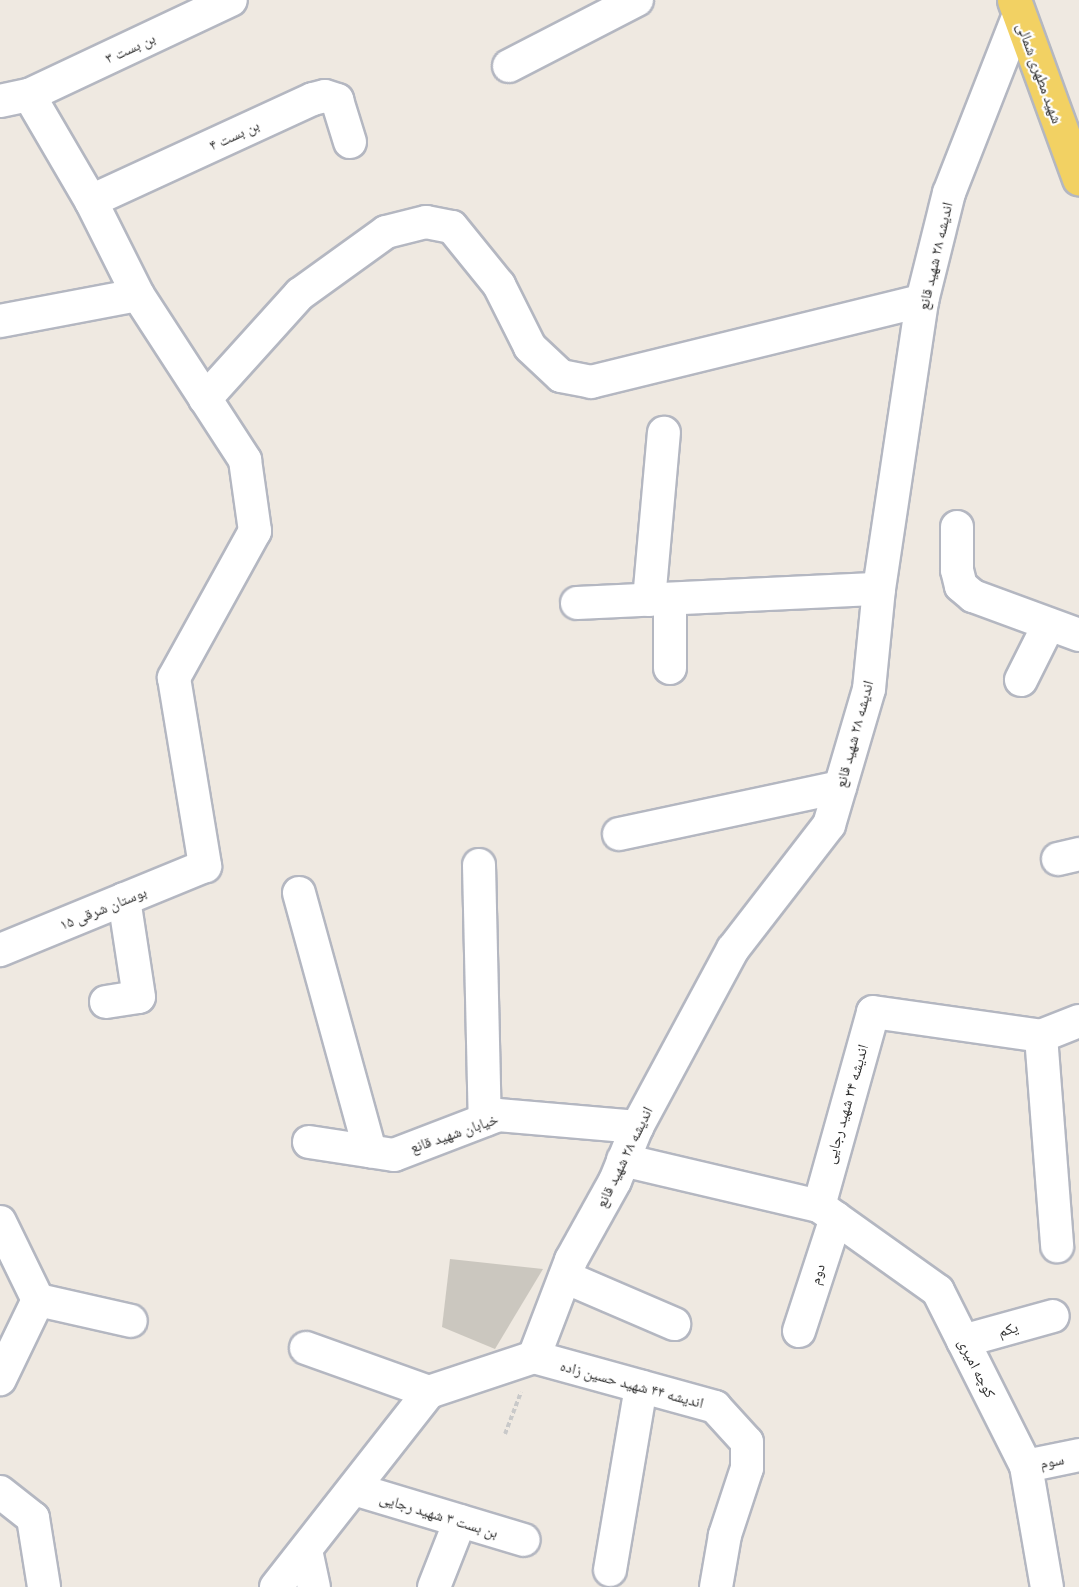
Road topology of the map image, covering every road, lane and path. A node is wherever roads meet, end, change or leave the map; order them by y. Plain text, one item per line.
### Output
1 (231, 0) edge
2 (637, 0) edge
3 (1016, 7) edge
4 (508, 66) dead end
5 (14, 98) edge
6 (350, 142) dead end
7 (1079, 179) edge
8 (91, 201) junction
9 (138, 295) junction
10 (922, 301) junction
11 (0, 321) edge
12 (205, 399) junction
13 (664, 433) dead end
14 (957, 526) dead end
15 (879, 589) junction
16 (659, 600) junction
17 (577, 603) dead end
18 (1048, 627) junction
19 (1079, 635) edge
20 (670, 668) dead end
21 (1021, 680) dead end
22 (840, 787) junction
23 (619, 834) dead end
24 (479, 865) dead end
25 (298, 893) dead end
26 (124, 899) junction
27 (0, 950) edge
28 (106, 1002) dead end
29 (1079, 1021) edge
30 (1041, 1036) junction
31 (485, 1120) junction
32 (637, 1127) junction
33 (309, 1142) dead end
34 (370, 1151) junction
35 (623, 1160) junction
36 (827, 1212) junction
37 (0, 1222) edge
38 (1057, 1246) dead end
39 (565, 1277) junction
40 (38, 1300) junction
41 (1053, 1316) dead end
42 (131, 1321) dead end
43 (674, 1324) dead end
44 (799, 1331) dead end
45 (963, 1341) junction
46 (306, 1348) dead end
47 (534, 1357) junction
48 (0, 1379) edge
49 (640, 1387) junction
50 (429, 1392) junction
51 (505, 1434) dead end
52 (1079, 1455) edge
53 (1026, 1466) junction
54 (354, 1489) junction
55 (1, 1494) edge
56 (460, 1521) junction
57 (524, 1540) dead end
58 (306, 1550) junction
59 (610, 1570) dead end
60 (44, 1587) edge
61 (276, 1587) edge
62 (314, 1587) edge
63 (434, 1587) edge
64 (716, 1587) edge
65 (1047, 1587) edge

1 - 5 street, بن بست ۳
2 - 4 street
3 - 7 main road, شهید مطهری شمالی
3 - 10 street, اندیشه ۲۸ شهید قانع
5 - 8 street
6 - 8 street, بن بست ۴
8 - 9 street
9 - 11 street
9 - 12 street
10 - 12 street
10 - 15 street, اندیشه ۲۸ شهید قانع
12 - 26 street, بوستان شرقی ۱۵
13 - 16 street
14 - 18 street
15 - 16 street
15 - 22 street, اندیشه ۲۸ شهید قانع
16 - 17 street
16 - 20 street
18 - 19 street
18 - 21 street
22 - 23 street
22 - 32 street, اندیشه ۲۸ شهید قانع
24 - 31 street
25 - 34 street
26 - 27 street, بوستان شرقی ۱۵
26 - 28 street
29 - 30 street, اندیشه ۳۴ شهید رجایی
30 - 36 street, اندیشه ۳۴ شهید رجایی
30 - 38 street
31 - 32 street, خیابان شهید قانع
31 - 34 street, خیابان شهید قانع
32 - 35 street, اندیشه ۲۸ شهید قانع
33 - 34 street, خیابان شهید قانع
35 - 36 street
35 - 39 street, اندیشه ۲۸ شهید قانع
36 - 44 street, دوم
36 - 45 street, کوچه امیری
37 - 40 street
39 - 43 street
39 - 47 street, اندیشه ۲۸ شهید قانع
40 - 42 street
40 - 48 street
41 - 45 street, یکم
45 - 53 street, کوچه امیری
46 - 50 street
47 - 49 street, اندیشه ۴۴ شهید حسین زاده
47 - 50 street
47 - 51 path
49 - 59 street
49 - 64 street, اندیشه ۴۴ شهید حسین زاده
50 - 54 street
52 - 53 street, سوم
53 - 65 street, کوچه امیری
54 - 56 street, بن بست ۳ شهید رجایی
54 - 58 street
55 - 60 street
56 - 57 street, بن بست ۳ شهید رجایی
56 - 63 street
58 - 61 street
58 - 62 street

